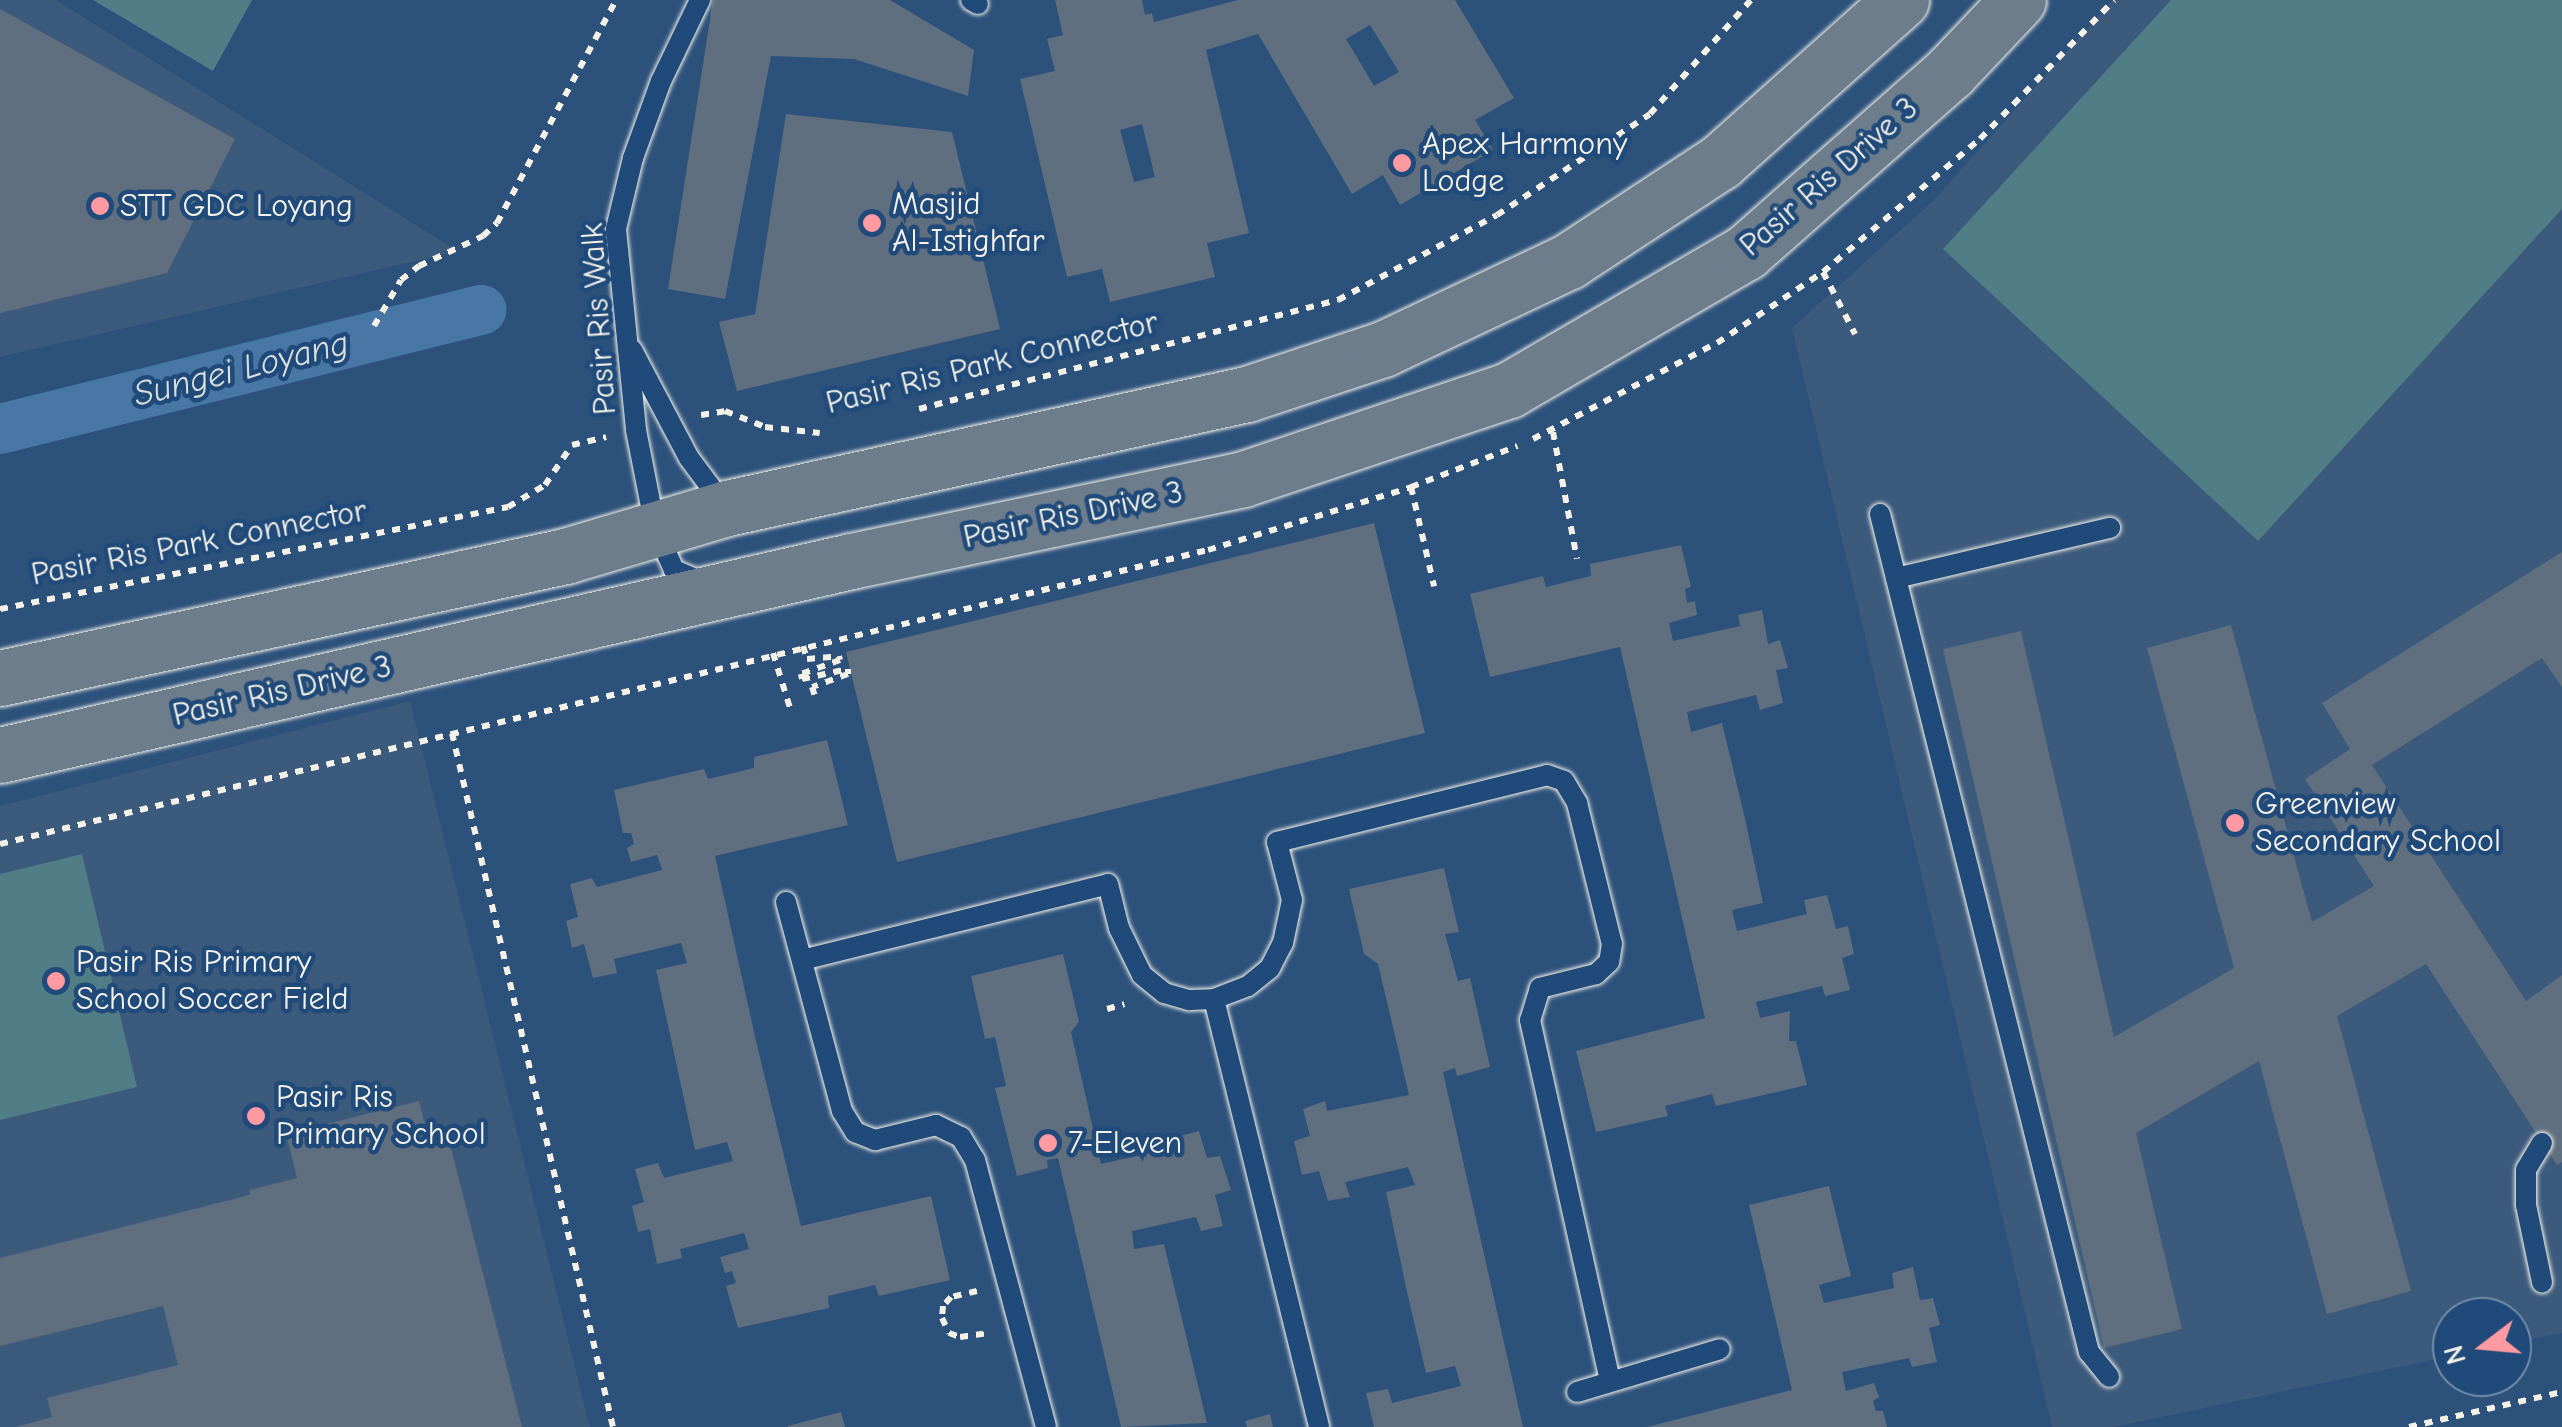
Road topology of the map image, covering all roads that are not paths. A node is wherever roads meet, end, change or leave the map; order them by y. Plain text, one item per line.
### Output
1 (700, 0) edge
2 (1901, 0) edge
3 (2018, 0) edge
4 (624, 335) junction
5 (727, 508) junction
6 (1880, 514) dead end
7 (655, 527) junction
8 (2110, 528) dead end
9 (1896, 578) junction
10 (720, 590) junction
11 (0, 678) edge
12 (0, 755) edge
13 (786, 902) dead end
14 (802, 960) junction
15 (1214, 999) junction
16 (2542, 1143) dead end
17 (2542, 1282) dead end
18 (1720, 1349) dead end
19 (2108, 1376) dead end
20 (1610, 1380) junction
21 (1577, 1392) dead end
22 (1046, 1427) edge
23 (1319, 1427) edge

1 - 4 lane, Pasir Ris Walk
2 - 5 main road
3 - 10 main road, Pasir Ris Drive 3
4 - 5 lane
4 - 7 lane, Pasir Ris Walk
5 - 7 main road
6 - 9 lane
7 - 10 lane, Pasir Ris Walk
7 - 11 main road
8 - 9 lane
9 - 19 lane
10 - 12 main road, Pasir Ris Drive 3
13 - 14 lane
14 - 15 lane
14 - 22 lane
15 - 20 lane
15 - 23 lane
16 - 17 lane
18 - 20 lane
20 - 21 lane

